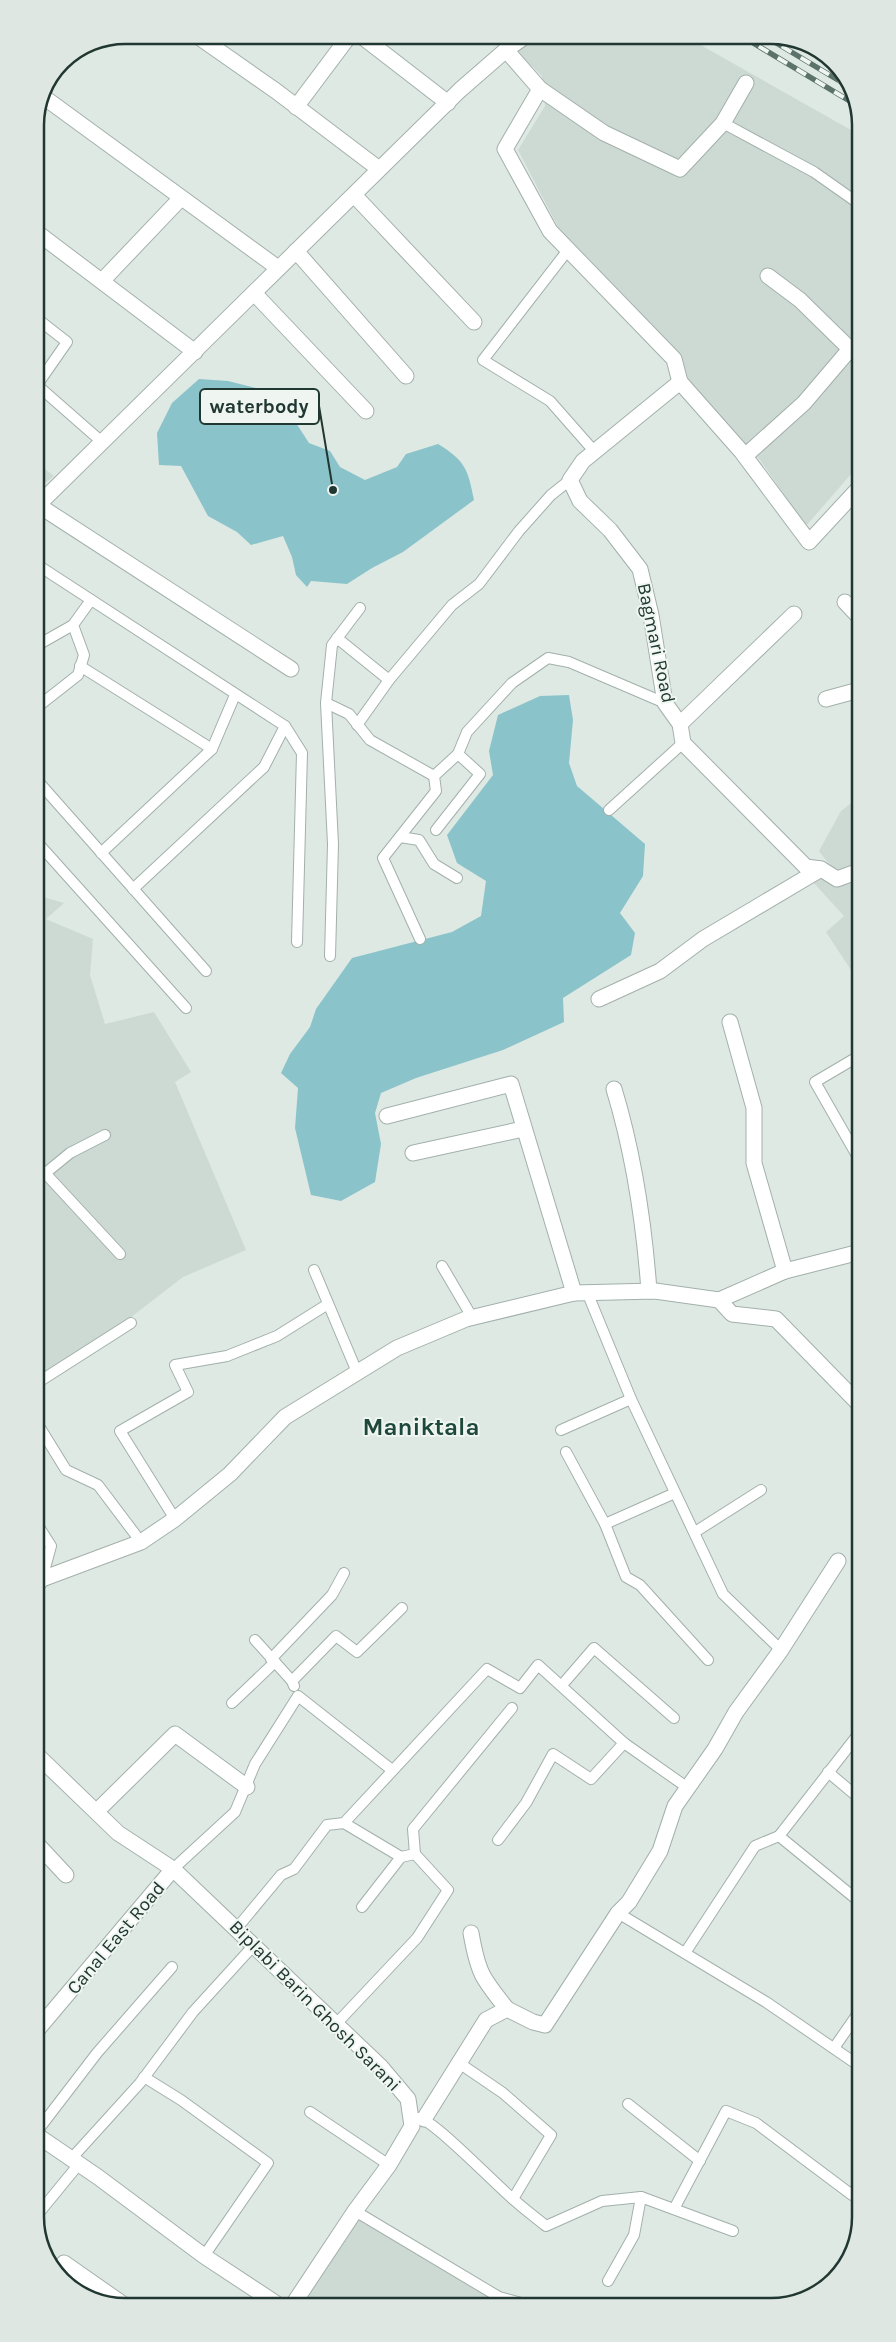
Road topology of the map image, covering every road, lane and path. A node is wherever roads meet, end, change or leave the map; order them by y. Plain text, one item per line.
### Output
1 (208, 44) edge
2 (343, 44) edge
3 (372, 44) edge
4 (514, 44) edge
5 (506, 50) junction
6 (746, 83) dead end
7 (540, 89) junction
8 (48, 100) edge
9 (448, 102) junction
10 (296, 107) junction
11 (723, 123) junction
12 (379, 169) junction
13 (354, 195) junction
14 (181, 198) junction
15 (852, 199) edge
16 (44, 238) edge
17 (568, 250) junction
18 (296, 251) junction
19 (278, 268) junction
20 (768, 276) dead end
21 (102, 281) junction
22 (254, 293) junction
23 (474, 322) dead end
24 (44, 323) edge
25 (195, 352) junction
26 (44, 375) edge
27 (406, 376) dead end
28 (680, 382) junction
29 (44, 391) edge
30 (366, 411) dead end
31 (102, 442) junction
32 (594, 451) junction
33 (745, 456) junction
34 (570, 480) junction
35 (852, 495) edge
36 (44, 499) edge
37 (44, 510) edge
38 (44, 572) edge
39 (91, 600) junction
40 (845, 602) dead end
41 (360, 608) dead end
42 (852, 610) edge
43 (794, 614) dead end
44 (73, 625) junction
45 (337, 638) junction
46 (44, 641) edge
47 (80, 666) junction
48 (291, 669) dead end
49 (389, 680) junction
50 (852, 692) edge
51 (236, 695) junction
52 (826, 699) dead end
53 (44, 702) edge
54 (326, 703) junction
55 (665, 703) junction
56 (680, 724) junction
57 (357, 725) junction
58 (285, 726) junction
59 (683, 743) junction
60 (212, 749) junction
61 (458, 754) junction
62 (434, 776) junction
63 (44, 788) edge
64 (609, 810) dead end
65 (436, 830) dead end
66 (400, 837) junction
67 (44, 850) edge
68 (101, 853) junction
69 (821, 869) junction
70 (852, 874) edge
71 (457, 878) dead end
72 (133, 889) junction
73 (420, 939) dead end
74 (297, 942) dead end
75 (330, 956) dead end
76 (206, 972) dead end
77 (599, 999) dead end
78 (186, 1008) dead end
79 (730, 1022) dead end
80 (852, 1060) edge
81 (614, 1089) dead end
82 (387, 1116) dead end
83 (523, 1129) junction
84 (105, 1135) dead end
85 (852, 1147) edge
86 (413, 1153) dead end
87 (45, 1173) joint
88 (120, 1254) dead end
89 (852, 1254) edge
90 (442, 1266) dead end
91 (314, 1270) dead end
92 (785, 1271) junction
93 (649, 1291) junction
94 (580, 1292) junction
95 (719, 1300) junction
96 (328, 1304) junction
97 (472, 1317) junction
98 (131, 1323) dead end
99 (357, 1372) junction
100 (44, 1379) edge
101 (852, 1397) edge
102 (631, 1399) junction
103 (560, 1430) dead end
104 (44, 1434) edge
105 (566, 1452) dead end
106 (761, 1490) dead end
107 (676, 1493) junction
108 (175, 1519) junction
109 (605, 1524) junction
110 (695, 1532) junction
111 (44, 1535) edge
112 (140, 1542) junction
113 (838, 1561) dead end
114 (44, 1569) edge
115 (344, 1573) dead end
116 (44, 1580) edge
117 (402, 1608) dead end
118 (254, 1640) dead end
119 (781, 1650) junction
120 (708, 1660) dead end
121 (273, 1661) junction
122 (292, 1681) junction
123 (562, 1685) junction
124 (298, 1696) junction
125 (232, 1703) dead end
126 (512, 1708) dead end
127 (674, 1718) dead end
128 (852, 1742) edge
129 (624, 1743) junction
130 (44, 1761) edge
131 (392, 1770) junction
132 (828, 1772) junction
133 (247, 1787) junction
134 (688, 1788) junction
135 (852, 1792) edge
136 (97, 1811) junction
137 (344, 1823) junction
138 (779, 1836) junction
139 (498, 1840) dead end
140 (44, 1851) edge
141 (415, 1854) junction
142 (401, 1857) junction
143 (174, 1869) junction
144 (66, 1875) dead end
145 (852, 1896) edge
146 (362, 1907) dead end
147 (618, 1913) junction
148 (237, 1928) junction
149 (471, 1933) dead end
150 (254, 1945) junction
151 (685, 1954) junction
152 (172, 1967) dead end
153 (507, 2009) junction
154 (44, 2021) edge
155 (852, 2022) edge
156 (336, 2024) junction
157 (834, 2048) junction
158 (852, 2061) edge
159 (459, 2063) junction
160 (144, 2077) junction
161 (628, 2104) dead end
162 (310, 2112) dead end
163 (417, 2118) junction
164 (44, 2122) edge
165 (44, 2140) edge
166 (700, 2160) junction
167 (75, 2161) junction
168 (389, 2165) junction
169 (852, 2195) edge
170 (641, 2197) junction
171 (512, 2199) junction
172 (44, 2205) edge
173 (674, 2209) junction
174 (355, 2211) junction
175 (733, 2231) dead end
176 (204, 2256) junction
177 (61, 2268) edge
178 (608, 2281) dead end
179 (113, 2297) edge
180 (268, 2298) edge
181 (297, 2298) edge
182 (502, 2298) edge

1 - 10 street
2 - 10 street
3 - 9 street
4 - 5 street
5 - 7 street
5 - 9 street
6 - 11 street
7 - 11 street
7 - 17 street
8 - 14 street
9 - 12 street
10 - 12 street
11 - 15 lane
12 - 13 street
13 - 18 street
13 - 23 street
14 - 19 street
14 - 21 street
16 - 21 street
17 - 28 street
17 - 32 lane
18 - 19 street
18 - 27 street
19 - 22 street
20 - 33 street
21 - 25 street
22 - 25 street
22 - 30 street
24 - 26 lane
25 - 31 street
28 - 32 street
28 - 33 street
29 - 31 lane
31 - 36 street
32 - 34 street
33 - 35 street
34 - 49 lane
34 - 55 street, Bagmari Road
37 - 48 street
38 - 39 lane
39 - 44 lane
39 - 51 lane
40 - 42 street
41 - 45 lane
43 - 56 street
44 - 46 lane
44 - 47 lane
45 - 49 lane
45 - 54 lane
47 - 53 lane
47 - 60 lane
49 - 57 lane
50 - 52 street
51 - 58 lane
51 - 60 lane
54 - 57 lane
54 - 75 lane
55 - 56 street, Bagmari Road
55 - 61 lane
56 - 59 street, Bagmari Road
57 - 62 lane
58 - 72 lane
58 - 74 lane
59 - 64 lane
59 - 69 street
60 - 68 lane
61 - 62 lane
61 - 65 lane
62 - 66 lane
63 - 68 lane
66 - 71 lane
66 - 73 lane
67 - 78 lane
68 - 72 lane
69 - 70 street
69 - 77 street
72 - 76 lane
79 - 92 street
80 - 85 lane
81 - 93 street
82 - 83 street
83 - 86 street
83 - 94 street
84 - 87 lane
87 - 88 lane
89 - 92 street
90 - 97 lane
91 - 96 lane
92 - 95 street
93 - 94 street
93 - 95 street
94 - 97 street
94 - 102 lane
95 - 101 street
96 - 99 lane
96 - 108 lane
97 - 99 street
98 - 100 lane
99 - 108 street
102 - 103 lane
102 - 107 lane
104 - 112 lane
105 - 109 lane
106 - 110 lane
107 - 109 lane
107 - 110 lane
108 - 112 street
109 - 120 lane
110 - 119 lane
111 - 114 lane
112 - 116 street
113 - 119 street
115 - 121 lane
117 - 122 lane
118 - 121 lane
119 - 134 street
121 - 122 lane
121 - 125 lane
122 - 124 lane
123 - 127 lane
123 - 129 lane
123 - 131 lane
124 - 131 lane
124 - 133 lane
126 - 141 lane
128 - 132 lane
129 - 134 lane
129 - 139 lane
130 - 136 street, Biplabi Barin Ghosh Sarani
131 - 137 lane
132 - 135 lane
132 - 138 lane
133 - 136 street
133 - 143 lane
134 - 147 street
136 - 143 street, Biplabi Barin Ghosh Sarani
137 - 142 lane
137 - 148 lane
138 - 145 lane
138 - 151 lane
140 - 144 street
141 - 142 lane
141 - 156 lane
142 - 146 lane
143 - 148 street, Biplabi Barin Ghosh Sarani
143 - 154 street, Canal East Road
147 - 151 lane
147 - 153 street
148 - 150 street, Biplabi Barin Ghosh Sarani
149 - 153 street
150 - 156 street, Biplabi Barin Ghosh Sarani
150 - 160 lane
151 - 157 lane
152 - 164 lane
153 - 159 street
155 - 157 lane
156 - 163 street, Biplabi Barin Ghosh Sarani
157 - 158 lane
159 - 163 street
159 - 171 lane
160 - 167 lane
160 - 176 lane
161 - 166 lane
162 - 168 lane
163 - 168 street
163 - 171 lane
165 - 167 street
166 - 169 lane
166 - 173 lane
167 - 172 lane
167 - 176 street
168 - 174 street
170 - 171 lane
170 - 173 lane
170 - 178 lane
173 - 175 lane
174 - 181 street
174 - 182 lane
176 - 180 street
177 - 179 street

